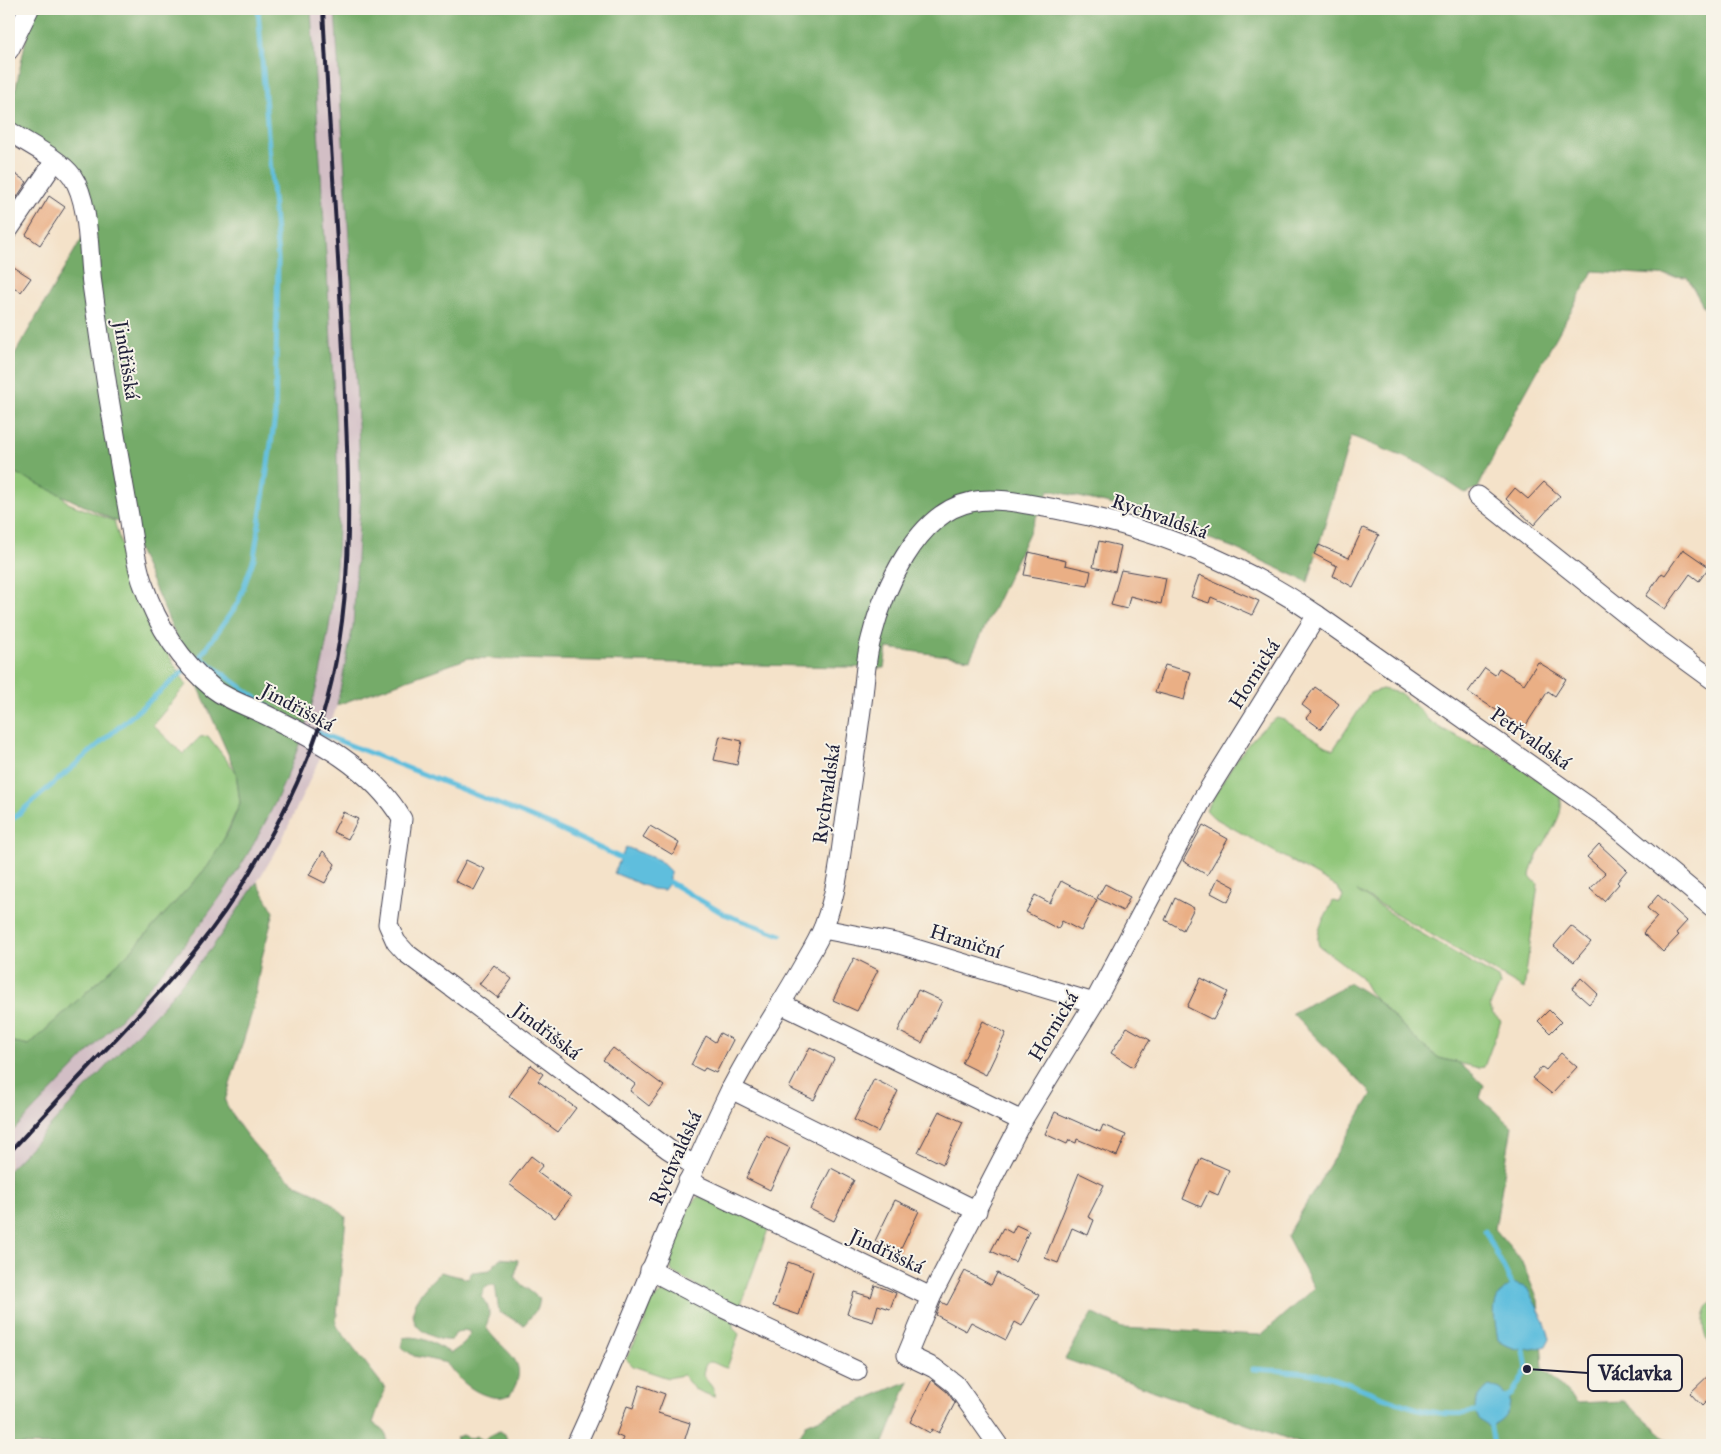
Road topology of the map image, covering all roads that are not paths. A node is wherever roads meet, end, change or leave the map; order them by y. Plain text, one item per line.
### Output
1 (29, 9) edge
2 (9, 50) edge
3 (9, 131) edge
4 (54, 161) junction
5 (9, 229) edge
6 (1478, 496) dead end
7 (1318, 615) junction
8 (1712, 679) edge
9 (1712, 907) edge
10 (823, 929) junction
11 (781, 1004) junction
12 (1094, 1004) junction
13 (731, 1089) junction
14 (1022, 1121) junction
15 (692, 1174) junction
16 (976, 1211) junction
17 (650, 1270) junction
18 (931, 1296) junction
19 (857, 1371) dead end
20 (576, 1445) edge
21 (998, 1445) edge

1 - 2 street
3 - 4 street, Jindřišská
4 - 5 street
4 - 15 street, Jindřišská
6 - 8 street
7 - 9 street, Petřvaldská
7 - 10 street, Rychvaldská
7 - 12 street, Hornická
10 - 11 street, Rychvaldská
10 - 12 street, Hraniční
11 - 13 street, Rychvaldská
11 - 14 street
12 - 14 street, Hornická
13 - 15 street, Rychvaldská
13 - 16 street
14 - 16 street, Hornická
15 - 17 street, Rychvaldská
15 - 18 street, Jindřišská
16 - 18 street, Hornická
17 - 19 street
17 - 20 street, Rychvaldská
18 - 21 street, Hornická

